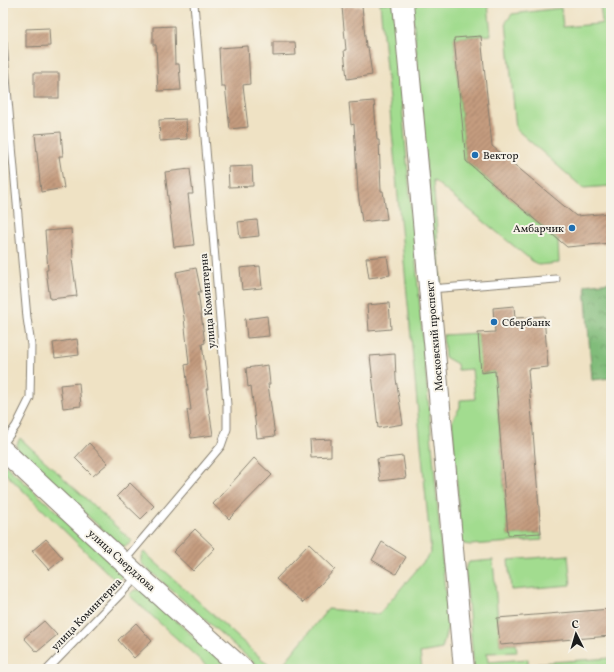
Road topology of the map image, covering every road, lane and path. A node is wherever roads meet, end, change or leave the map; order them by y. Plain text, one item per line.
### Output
1 (194, 3) edge
2 (403, 3) edge
3 (3, 43) edge
4 (556, 279) dead end
5 (430, 289) junction
6 (3, 444) edge
7 (3, 450) edge
8 (123, 562) junction
9 (139, 575) junction
10 (48, 669) edge
11 (243, 669) edge
12 (464, 669) edge

1 - 8 lane, улица Коминтерна
2 - 5 street, Московский проспект
3 - 6 lane
4 - 5 lane
5 - 12 street, Московский проспект
7 - 8 street, улица Свердлова
8 - 9 street, улица Свердлова
9 - 10 lane, улица Коминтерна
9 - 11 street, улица Свердлова

